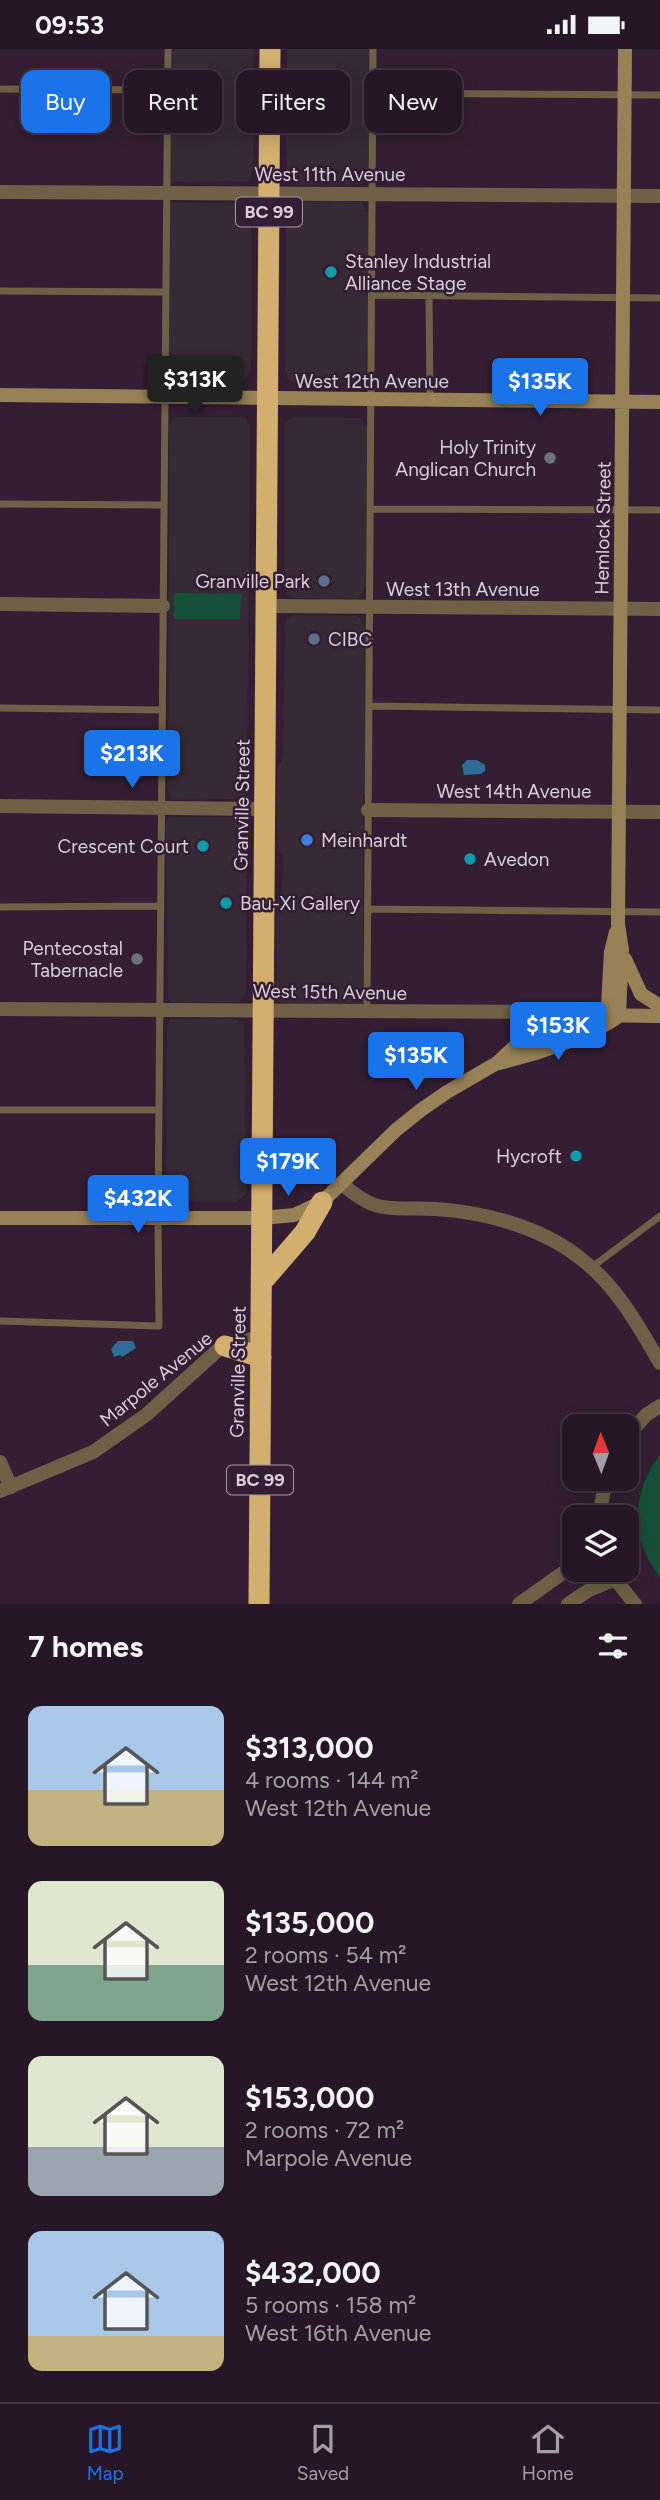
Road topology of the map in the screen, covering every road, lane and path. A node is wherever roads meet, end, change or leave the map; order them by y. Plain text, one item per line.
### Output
1 (168, 49) edge
2 (270, 49) edge
3 (373, 49) edge
4 (625, 49) edge
5 (167, 70) edge
6 (373, 70) edge
7 (0, 89) edge
8 (124, 90) edge
9 (462, 94) edge
10 (625, 95) junction
11 (660, 95) edge
12 (166, 133) edge
13 (372, 133) edge
14 (0, 191) edge
15 (165, 193) junction
16 (269, 193) junction
17 (371, 193) junction
18 (624, 196) junction
19 (660, 196) edge
20 (0, 291) edge
21 (165, 292) junction
22 (372, 295) junction
23 (429, 296) junction
24 (624, 298) junction
25 (660, 298) edge
26 (0, 395) edge
27 (164, 398) junction
28 (268, 399) junction
29 (371, 400) junction
30 (430, 400) junction
31 (623, 401) junction
32 (660, 402) edge
33 (0, 504) edge
34 (163, 505) junction
35 (370, 509) junction
36 (622, 510) junction
37 (660, 510) edge
38 (0, 604) edge
39 (163, 606) junction
40 (266, 606) junction
41 (370, 607) junction
42 (621, 609) junction
43 (660, 609) edge
44 (370, 706) junction
45 (0, 708) edge
46 (162, 710) junction
47 (620, 710) junction
48 (660, 710) edge
49 (0, 806) edge
50 (161, 808) junction
51 (265, 809) junction
52 (368, 810) junction
53 (620, 811) junction
54 (660, 812) edge
55 (0, 907) edge
56 (160, 907) junction
57 (368, 909) junction
58 (660, 912) edge
59 (619, 918) junction
60 (622, 950) junction
61 (660, 1006) edge
62 (0, 1009) edge
63 (160, 1009) junction
64 (263, 1010) junction
65 (367, 1011) junction
66 (660, 1016) edge
67 (578, 1017) junction
68 (611, 1018) junction
69 (498, 1063) junction
70 (0, 1110) edge
71 (159, 1110) junction
72 (342, 1184) junction
73 (322, 1202) junction
74 (660, 1216) edge
75 (158, 1218) junction
76 (262, 1218) junction
77 (0, 1219) edge
78 (591, 1268) junction
79 (262, 1282) junction
80 (0, 1321) edge
81 (225, 1346) joint
82 (261, 1347) junction
83 (660, 1363) edge
84 (660, 1406) edge
85 (639, 1423) edge
86 (0, 1462) edge
87 (6, 1489) edge
88 (562, 1574) edge
89 (601, 1582) edge
90 (619, 1582) edge
91 (259, 1604) edge
92 (519, 1604) edge
93 (568, 1604) edge
94 (635, 1604) edge

1 - 5 lane
2 - 16 highway, Granville Street / BC 99
3 - 6 lane
4 - 10 street, Hemlock Street
7 - 8 lane
9 - 10 lane
10 - 11 lane
10 - 18 street, Hemlock Street
12 - 15 lane
13 - 17 lane
14 - 15 street, West 11th Avenue
15 - 16 street, West 11th Avenue
15 - 21 lane
16 - 17 street, West 11th Avenue
16 - 28 highway, Granville Street / BC 99
17 - 18 street, West 11th Avenue
17 - 22 lane
18 - 19 street, West 11th Avenue
18 - 24 street, Hemlock Street
20 - 21 lane
21 - 27 lane
22 - 23 lane
22 - 29 lane
23 - 24 lane
23 - 30 lane
24 - 25 lane
24 - 31 street, Hemlock Street
26 - 27 street, West 12th Avenue
27 - 28 street, West 12th Avenue
27 - 34 lane
28 - 29 street, West 12th Avenue
28 - 40 highway, Granville Street / BC 99
29 - 30 street, West 12th Avenue
29 - 35 lane
30 - 31 street, West 12th Avenue
31 - 32 street, West 12th Avenue
31 - 36 street, Hemlock Street
33 - 34 lane
34 - 39 lane
35 - 36 lane
35 - 41 lane
36 - 37 lane
36 - 42 street, Hemlock Street
38 - 39 street
39 - 46 lane
40 - 41 street, West 13th Avenue
40 - 51 highway, Granville Street / BC 99
41 - 42 street, West 13th Avenue
41 - 44 lane
42 - 43 street, West 13th Avenue
42 - 47 street, Hemlock Street
44 - 47 lane
44 - 52 lane
45 - 46 lane
46 - 50 lane
47 - 48 lane
47 - 53 street, Hemlock Street
49 - 50 street
50 - 51 street
50 - 56 lane
51 - 64 highway, Granville Street / BC 99
52 - 53 street, West 14th Avenue
52 - 57 lane
53 - 54 street, West 14th Avenue
53 - 59 street, Hemlock Street
55 - 56 lane
56 - 63 lane
57 - 59 lane
57 - 65 lane
58 - 59 lane
59 - 60 street, Hemlock Street
59 - 68 street, Hemlock Street
60 - 61 street
60 - 68 street, Hemlock Street
62 - 63 street, West 15th Avenue
63 - 64 street, West 15th Avenue
63 - 71 lane
64 - 65 street, West 15th Avenue
64 - 76 highway, Granville Street / BC 99
65 - 67 street, West 15th Avenue
66 - 68 street, West 15th Avenue
67 - 68 street, West 15th Avenue
67 - 69 street
68 - 69 street
69 - 72 street
70 - 71 lane
71 - 75 lane
72 - 73 street
72 - 78 street
73 - 76 street
73 - 79 highway
74 - 78 lane
75 - 76 street
75 - 77 street
75 - 80 lane
76 - 79 highway, Granville Street / BC 99
78 - 83 street
79 - 82 highway, Granville Street / BC 99
81 - 82 highway
81 - 87 street, Marpole Avenue
82 - 91 highway, Granville Street / BC 99
84 - 85 street
86 - 87 street
88 - 92 street
89 - 93 street
90 - 94 street

